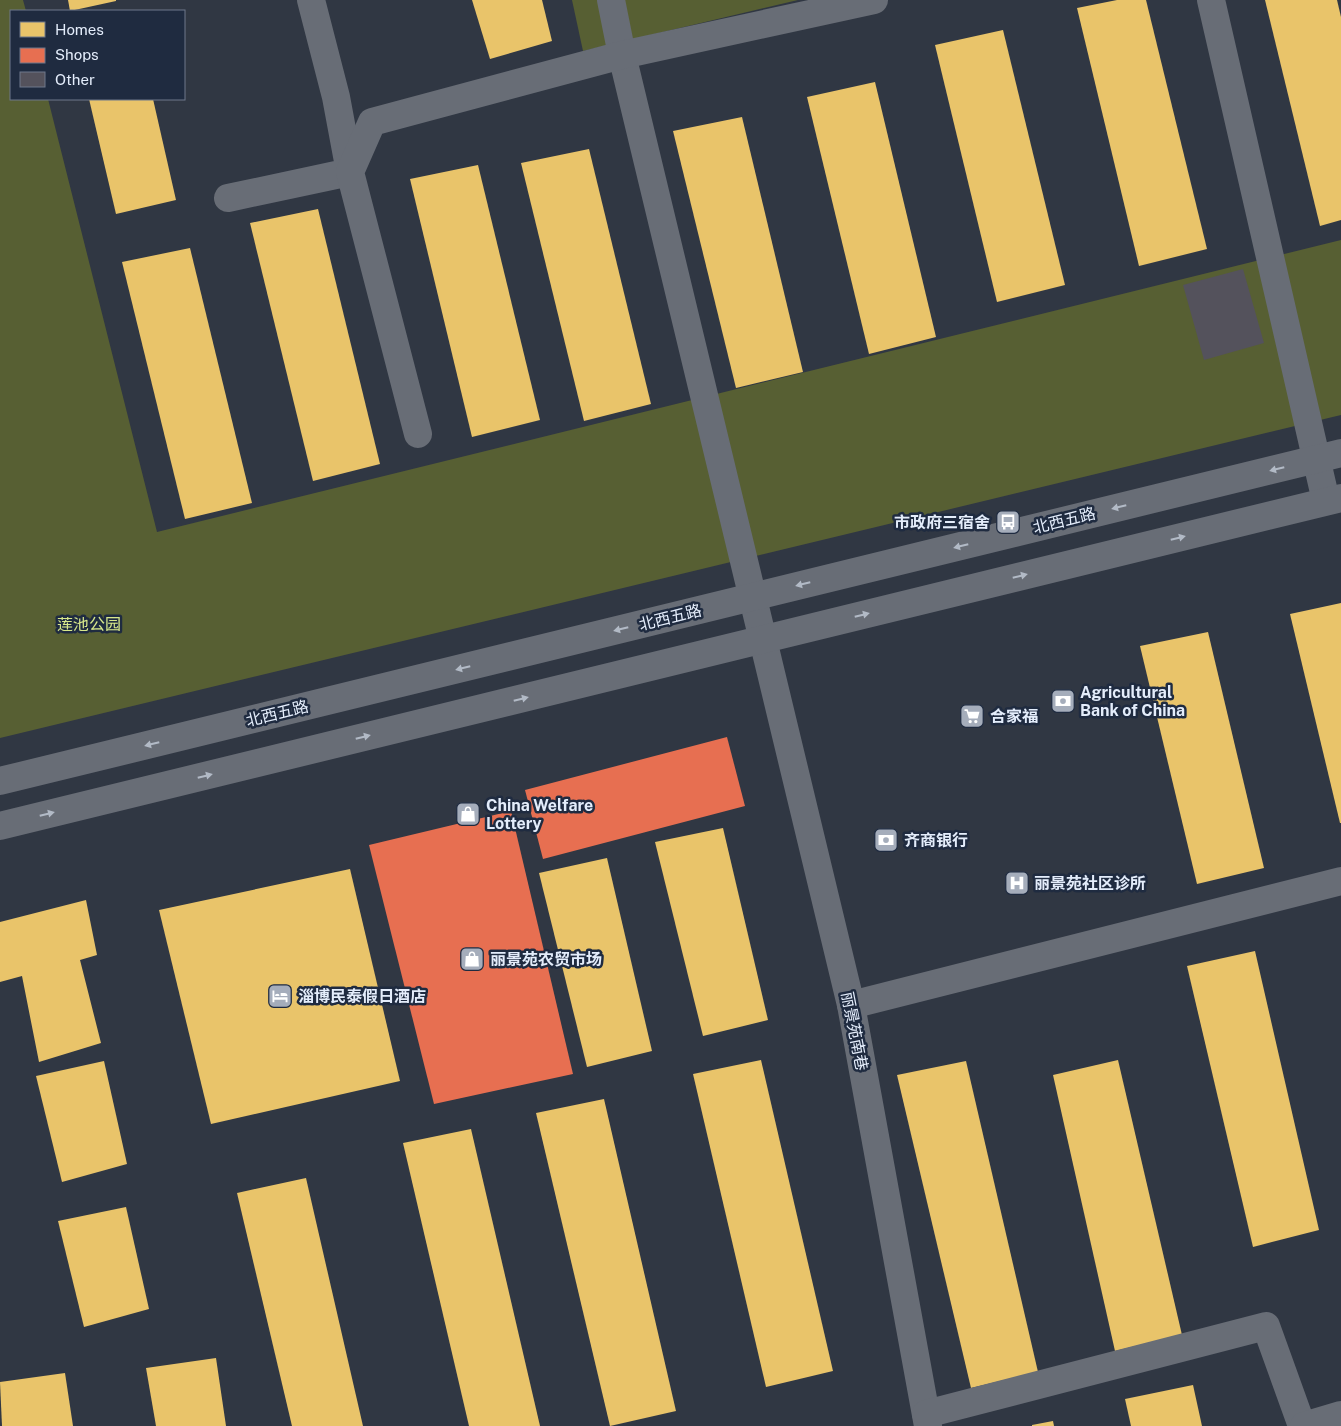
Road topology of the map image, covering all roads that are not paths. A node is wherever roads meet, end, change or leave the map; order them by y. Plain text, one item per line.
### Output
1 (311, 0) edge
2 (611, 0) edge
3 (874, 0) edge
4 (1211, 0) edge
5 (622, 55) junction
6 (350, 172) junction
7 (228, 198) dead end
8 (418, 434) dead end
9 (1329, 456) edge
10 (1334, 500) edge
11 (753, 596) junction
12 (764, 639) junction
13 (0, 781) edge
14 (0, 826) edge
15 (1341, 881) edge
16 (851, 1006) junction
17 (1341, 1416) edge
18 (927, 1420) edge
19 (1303, 1426) edge

1 - 6 street
2 - 5 street, 丽景苑南巷
3 - 5 street
4 - 9 street
5 - 6 street
5 - 11 street, 丽景苑南巷
6 - 7 street
6 - 8 street
9 - 10 street
9 -> 11 street, 北西五路
12 -> 10 street
11 - 12 street, 丽景苑南巷
11 -> 13 street, 北西五路
14 -> 12 street
12 - 16 street, 丽景苑南巷
15 - 16 street
16 - 18 street, 丽景苑南巷
17 - 19 street
18 - 19 street

